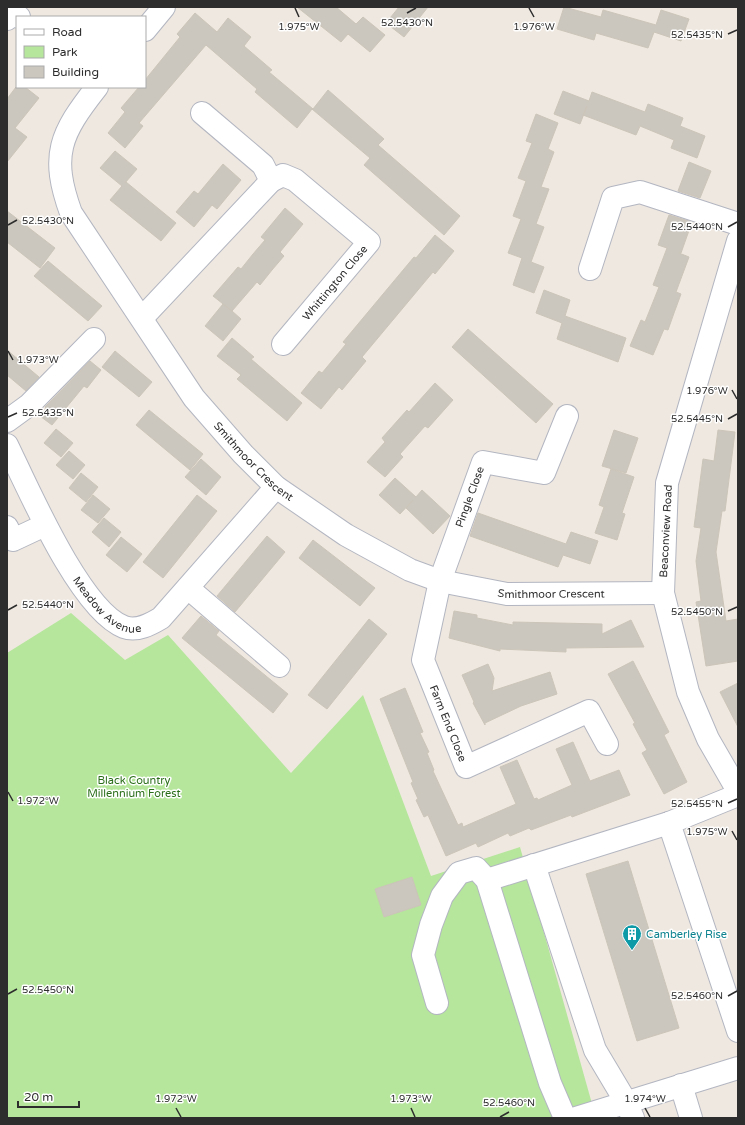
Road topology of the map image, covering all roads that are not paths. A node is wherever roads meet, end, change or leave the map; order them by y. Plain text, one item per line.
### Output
1 (164, 7) edge
2 (146, 29) edge
3 (96, 88) edge
4 (202, 113) dead end
5 (271, 181) junction
6 (738, 224) edge
7 (738, 241) edge
8 (590, 269) dead end
9 (142, 318) junction
10 (94, 339) dead end
11 (283, 344) dead end
12 (567, 416) dead end
13 (7, 421) edge
14 (7, 445) edge
15 (276, 487) junction
16 (45, 525) junction
17 (7, 527) edge
18 (440, 581) junction
19 (188, 588) junction
20 (663, 593) junction
21 (279, 666) dead end
22 (607, 744) dead end
23 (738, 791) edge
24 (738, 795) edge
25 (669, 823) junction
26 (534, 865) junction
27 (487, 880) junction
28 (437, 1003) dead end
29 (738, 1031) edge
30 (738, 1068) edge
31 (681, 1085) junction
32 (630, 1110) edge
33 (565, 1118) edge
34 (576, 1118) edge
35 (691, 1118) edge

1 - 2 street
3 - 9 street, Smithmoor Crescent
4 - 5 street
5 - 9 street
5 - 11 street, Whittington Close
6 - 8 street
7 - 20 street, Beaconview Road
9 - 15 street, Smithmoor Crescent
10 - 13 street
12 - 18 street, Pingle Close
14 - 16 street, Meadow Avenue
15 - 18 street, Smithmoor Crescent
15 - 19 street, Meadow Avenue
16 - 17 street
16 - 19 street, Meadow Avenue
18 - 20 street, Smithmoor Crescent
18 - 22 street, Farm End Close
19 - 21 street
20 - 23 street, Beaconview Road
24 - 25 street
25 - 26 street
25 - 29 street
26 - 27 street
26 - 32 street
27 - 28 street
27 - 33 street
30 - 31 street
31 - 32 street
31 - 35 street
32 - 34 street

